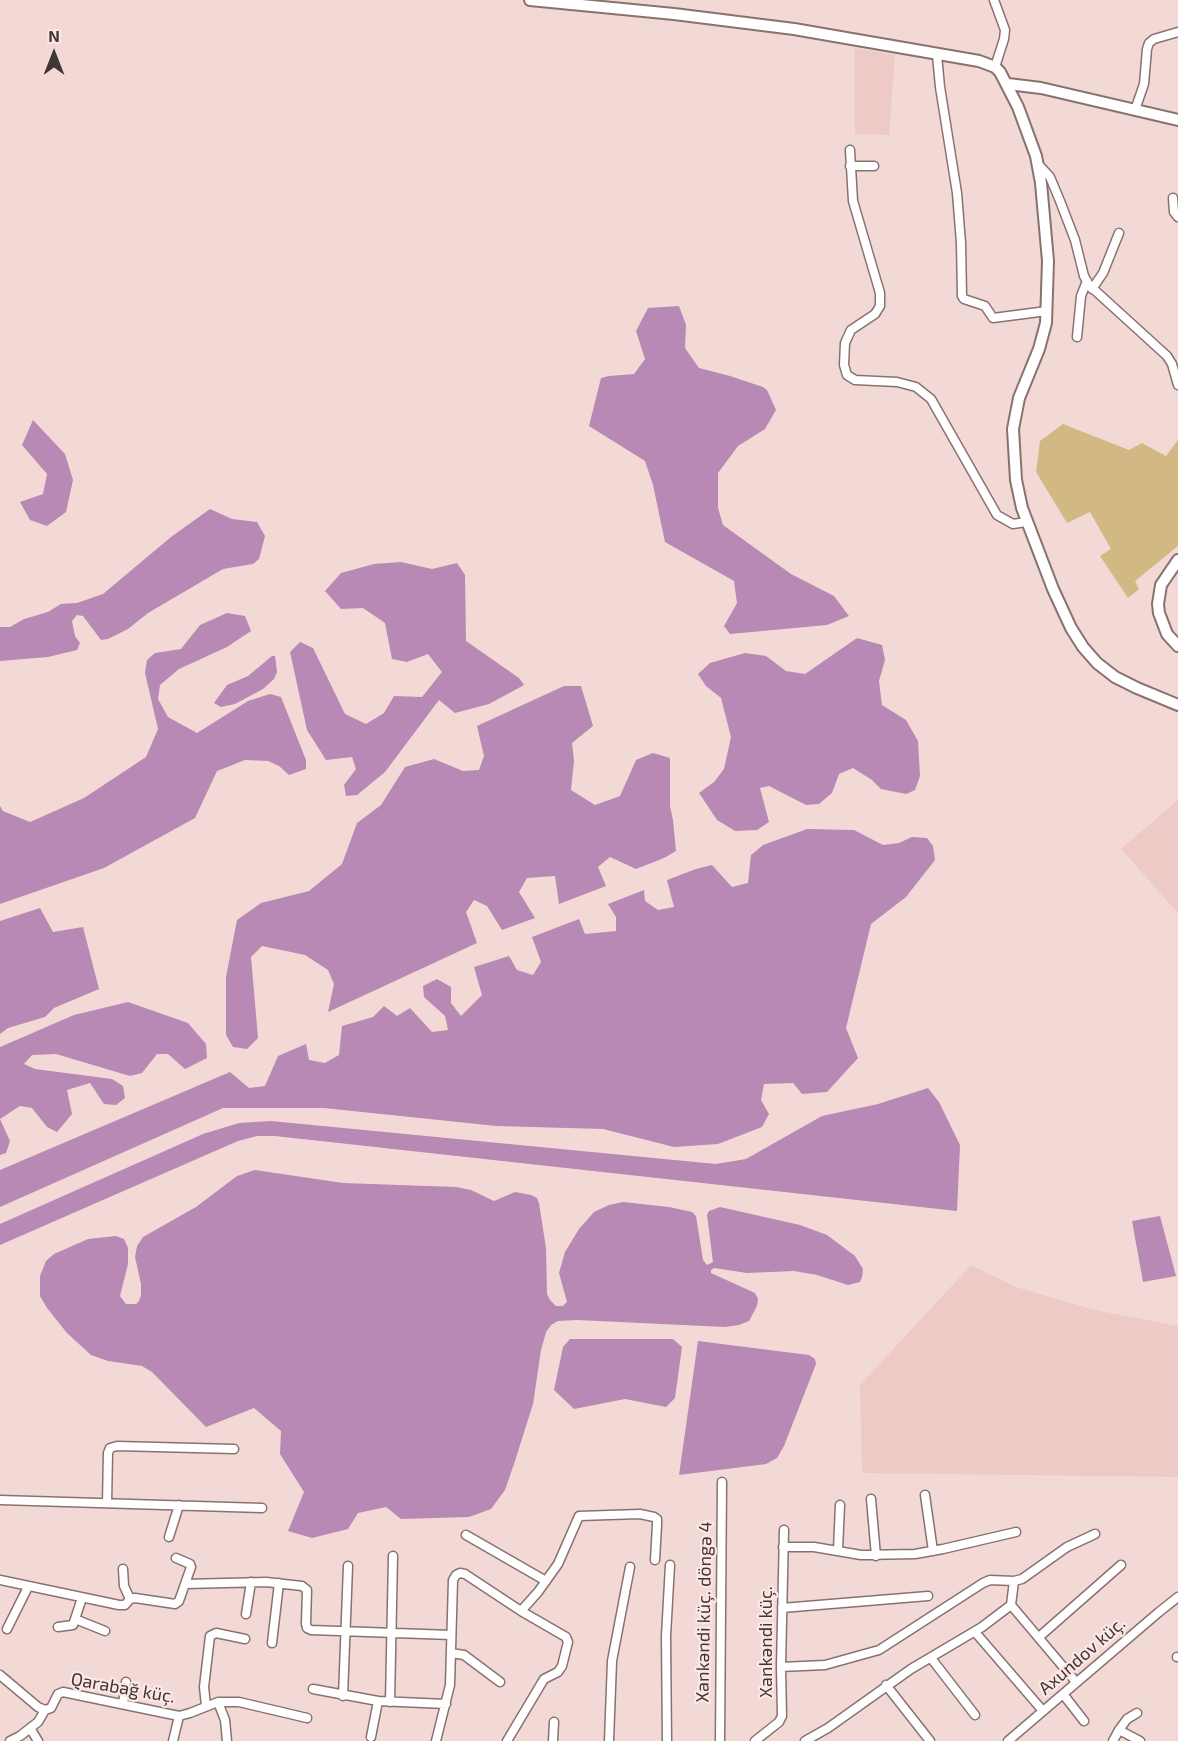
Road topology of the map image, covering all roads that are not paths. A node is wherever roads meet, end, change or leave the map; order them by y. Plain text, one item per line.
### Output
1 (530, 0) edge
2 (994, 0) edge
3 (1178, 32) edge
4 (937, 55) junction
5 (995, 67) junction
6 (1008, 84) junction
7 (1135, 110) junction
8 (1178, 120) edge
9 (850, 150) dead end
10 (1038, 164) junction
11 (850, 166) junction
12 (874, 166) dead end
13 (1173, 198) dead end
14 (1178, 217) edge
15 (1119, 233) dead end
16 (1089, 285) junction
17 (1047, 311) junction
18 (1077, 337) dead end
19 (1178, 385) edge
20 (1026, 522) junction
21 (1178, 560) edge
22 (1178, 646) edge
23 (1178, 705) edge
24 (234, 1449) dead end
25 (722, 1482) dead end
26 (925, 1495) dead end
27 (871, 1498) dead end
28 (0, 1500) edge
29 (107, 1503) junction
30 (179, 1505) junction
31 (840, 1505) dead end
32 (262, 1508) dead end
33 (783, 1530) dead end
34 (1016, 1532) dead end
35 (1095, 1534) dead end
36 (466, 1535) dead end
37 (169, 1537) dead end
38 (783, 1546) junction
39 (838, 1550) junction
40 (933, 1551) junction
41 (393, 1556) dead end
42 (876, 1556) junction
43 (177, 1558) dead end
44 (655, 1560) dead end
45 (670, 1565) dead end
46 (1121, 1565) dead end
47 (348, 1566) dead end
48 (630, 1567) dead end
49 (123, 1569) dead end
50 (0, 1581) edge
51 (546, 1581) junction
52 (1014, 1581) junction
53 (251, 1582) junction
54 (279, 1583) junction
55 (185, 1584) junction
56 (28, 1587) junction
57 (928, 1596) dead end
58 (1178, 1597) edge
59 (82, 1598) junction
60 (130, 1599) junction
61 (1011, 1605) junction
62 (782, 1608) junction
63 (521, 1611) junction
64 (246, 1614) dead end
65 (75, 1619) junction
66 (58, 1627) dead end
67 (8, 1629) dead end
68 (105, 1630) dead end
69 (347, 1632) junction
70 (975, 1632) junction
71 (392, 1633) junction
72 (452, 1635) junction
73 (1039, 1637) junction
74 (245, 1639) dead end
75 (272, 1643) dead end
76 (451, 1653) junction
77 (931, 1658) junction
78 (781, 1667) junction
79 (0, 1675) edge
80 (126, 1682) dead end
81 (500, 1682) dead end
82 (1076, 1682) junction
83 (886, 1685) junction
84 (313, 1689) dead end
85 (1063, 1694) junction
86 (343, 1696) junction
87 (378, 1701) junction
88 (218, 1702) junction
89 (390, 1702) junction
90 (123, 1704) junction
91 (446, 1704) junction
92 (206, 1706) junction
93 (45, 1710) junction
94 (1043, 1711) junction
95 (1137, 1713) dead end
96 (975, 1715) dead end
97 (179, 1716) junction
98 (307, 1718) dead end
99 (1084, 1721) dead end
100 (554, 1722) dead end
101 (30, 1728) junction
102 (1119, 1730) junction
103 (371, 1737) dead end
104 (760, 1740) edge
105 (10, 1741) edge
106 (38, 1741) edge
107 (172, 1741) edge
108 (227, 1741) edge
109 (436, 1741) edge
110 (507, 1741) edge
111 (553, 1741) edge
112 (609, 1741) edge
113 (667, 1741) edge
114 (720, 1741) edge
115 (805, 1741) edge
116 (930, 1741) edge
117 (1008, 1741) edge
118 (1113, 1741) edge
119 (1140, 1741) edge

1 - 4 street
2 - 5 street
3 - 7 street
4 - 5 street
4 - 17 street
5 - 6 street
6 - 7 street
6 - 10 street
7 - 8 street
9 - 11 street
10 - 16 street
10 - 17 street
11 - 12 street
11 - 20 street
13 - 14 street
15 - 16 street
16 - 18 street
16 - 19 street
17 - 20 street
20 - 23 street
21 - 22 street
24 - 29 street
25 - 114 street, Xankəndi küç. döngə 4
26 - 40 street
27 - 42 street
28 - 29 street
29 - 30 street
30 - 32 street
30 - 37 street
31 - 39 street
33 - 38 street, Xankəndi küç.
34 - 40 street
35 - 52 street
36 - 51 street
38 - 39 street
38 - 62 street, Xankəndi küç.
39 - 42 street
40 - 42 street
41 - 71 street
43 - 55 street
44 - 51 street
45 - 113 street
46 - 73 street
47 - 69 street
48 - 112 street
49 - 60 street
50 - 56 street
51 - 63 street
52 - 61 street
52 - 78 street
53 - 54 street
53 - 55 street
53 - 64 street
54 - 69 street
54 - 75 street
55 - 60 street
56 - 59 street
56 - 67 street
57 - 62 street
58 - 82 street, Axundov küç.
59 - 60 street
59 - 65 street
61 - 70 street
61 - 73 street
62 - 78 street, Xankəndi küç.
63 - 72 street
63 - 110 street
65 - 66 street
65 - 68 street
69 - 71 street
69 - 86 street
70 - 77 street
70 - 94 street
71 - 72 street
71 - 89 street
72 - 76 street
73 - 82 street
74 - 92 street
76 - 81 street
76 - 91 street
77 - 83 street
77 - 96 street
78 - 104 street, Xankəndi küç.
79 - 93 street
80 - 90 street
82 - 85 street, Axundov küç.
83 - 115 street
83 - 116 street
84 - 86 street
85 - 94 street, Axundov küç.
85 - 99 street
86 - 87 street
87 - 89 street
87 - 103 street
88 - 92 street, Qarabağ küç.
88 - 98 street
88 - 108 street
89 - 91 street
90 - 93 street, Qarabağ küç.
90 - 97 street, Qarabağ küç.
91 - 109 street
92 - 97 street, Qarabağ küç.
93 - 101 street
94 - 117 street, Axundov küç.
95 - 102 street
97 - 107 street
100 - 111 street
101 - 105 street
101 - 106 street
102 - 118 street
102 - 119 street

